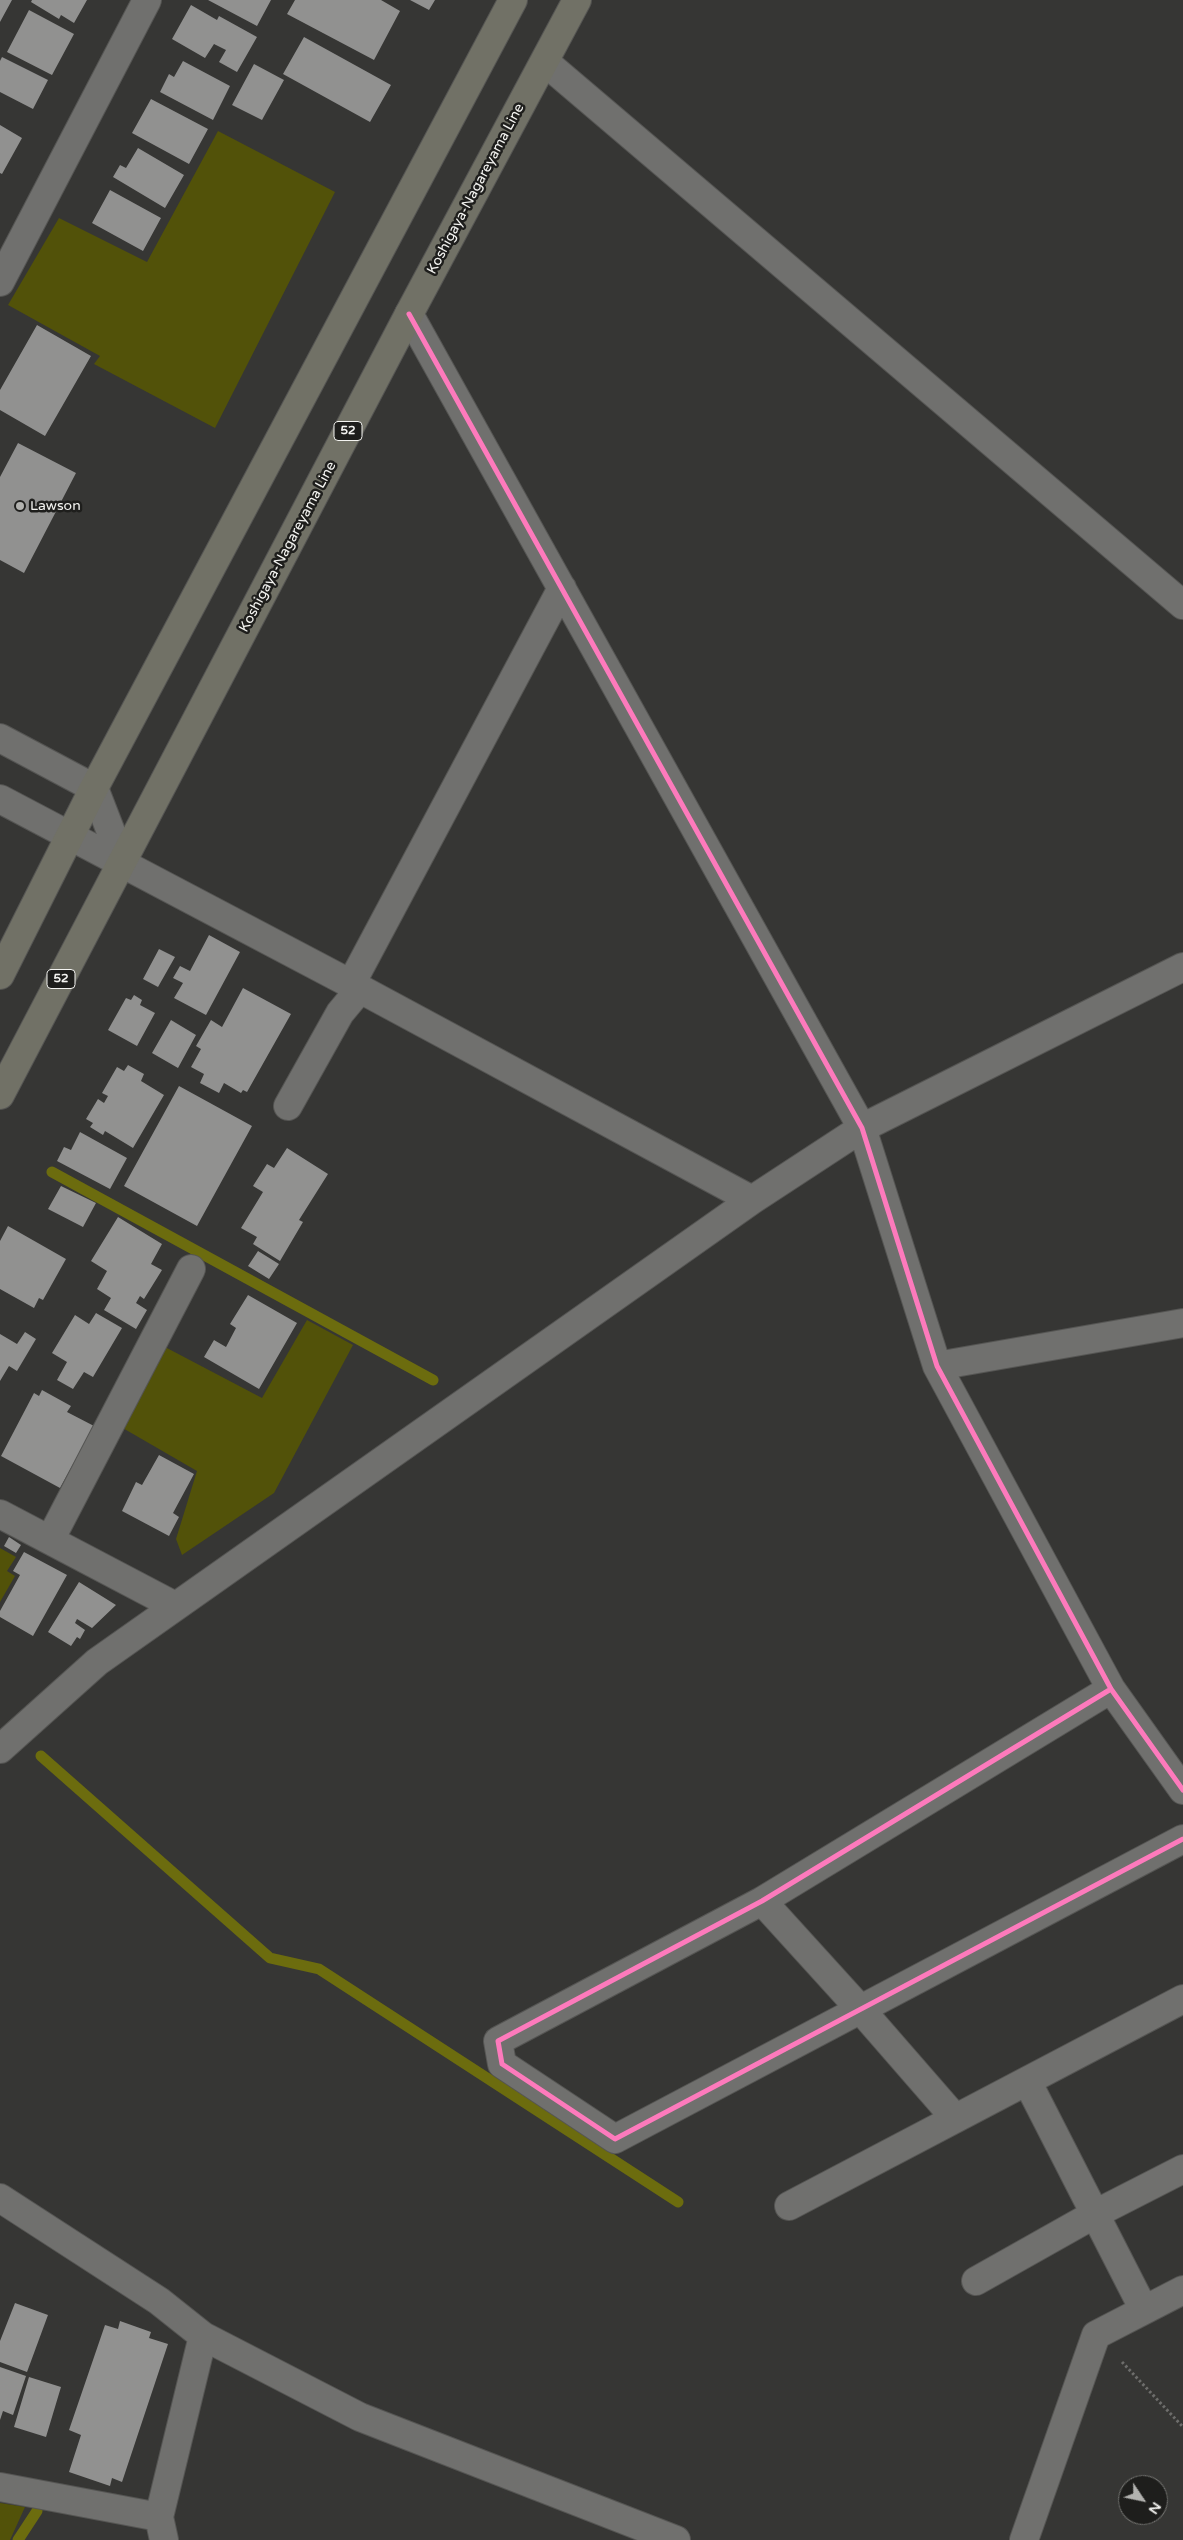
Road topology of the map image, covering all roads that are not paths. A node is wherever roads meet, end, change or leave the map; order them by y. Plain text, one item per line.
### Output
1 (147, 0) edge
2 (513, 0) edge
3 (577, 0) edge
4 (544, 62) junction
5 (0, 282) edge
6 (409, 314) junction
7 (562, 588) junction
8 (1183, 605) edge
9 (0, 738) edge
10 (94, 788) junction
11 (0, 799) edge
12 (70, 836) junction
13 (122, 863) junction
14 (1183, 967) edge
15 (0, 975) edge
16 (356, 987) junction
17 (0, 1095) edge
18 (288, 1106) dead end
19 (862, 1128) junction
20 (752, 1200) junction
21 (190, 1269) dead end
22 (1183, 1323) edge
23 (937, 1366) junction
24 (0, 1514) edge
25 (50, 1540) junction
26 (175, 1606) junction
27 (1111, 1689) junction
28 (0, 1749) edge
29 (1183, 1790) edge
30 (1183, 1839) edge
31 (762, 1901) junction
32 (1183, 1999) edge
33 (861, 2010) junction
34 (1027, 2081) junction
35 (955, 2118) junction
36 (1183, 2169) edge
37 (0, 2198) edge
38 (789, 2206) dead end
39 (1095, 2214) junction
40 (976, 2281) dead end
41 (1183, 2290) edge
42 (1144, 2310) junction
43 (203, 2336) junction
44 (0, 2487) edge
45 (162, 2528) edge
46 (676, 2540) edge
47 (1024, 2540) edge

1 - 5 street
2 - 10 main road
3 - 4 main road, Koshigaya-Nagareyama Line / 52
4 - 6 main road, Koshigaya-Nagareyama Line / 52
4 - 8 street
6 - 7 street
6 - 13 main road, Koshigaya-Nagareyama Line / 52
7 - 16 street
7 - 19 street
9 - 10 street
10 - 12 main road
10 - 13 street
11 - 12 street
12 - 13 street
12 - 15 main road
13 - 16 street
13 - 17 main road, Koshigaya-Nagareyama Line / 52
14 - 19 street
16 - 18 street
16 - 20 street
19 - 20 street
19 - 23 street
20 - 26 street
21 - 25 street
22 - 23 street
23 - 27 street
24 - 25 street
25 - 26 street
26 - 28 street
27 - 29 street
27 - 31 street
30 - 33 street
31 - 33 street
31 - 33 street
32 - 34 street
33 - 35 street
34 - 35 street
34 - 39 street
35 - 38 street
36 - 39 street
37 - 43 street
39 - 40 street
39 - 42 street
41 - 42 street
42 - 47 street
43 - 45 street
43 - 46 street
44 - 45 street

